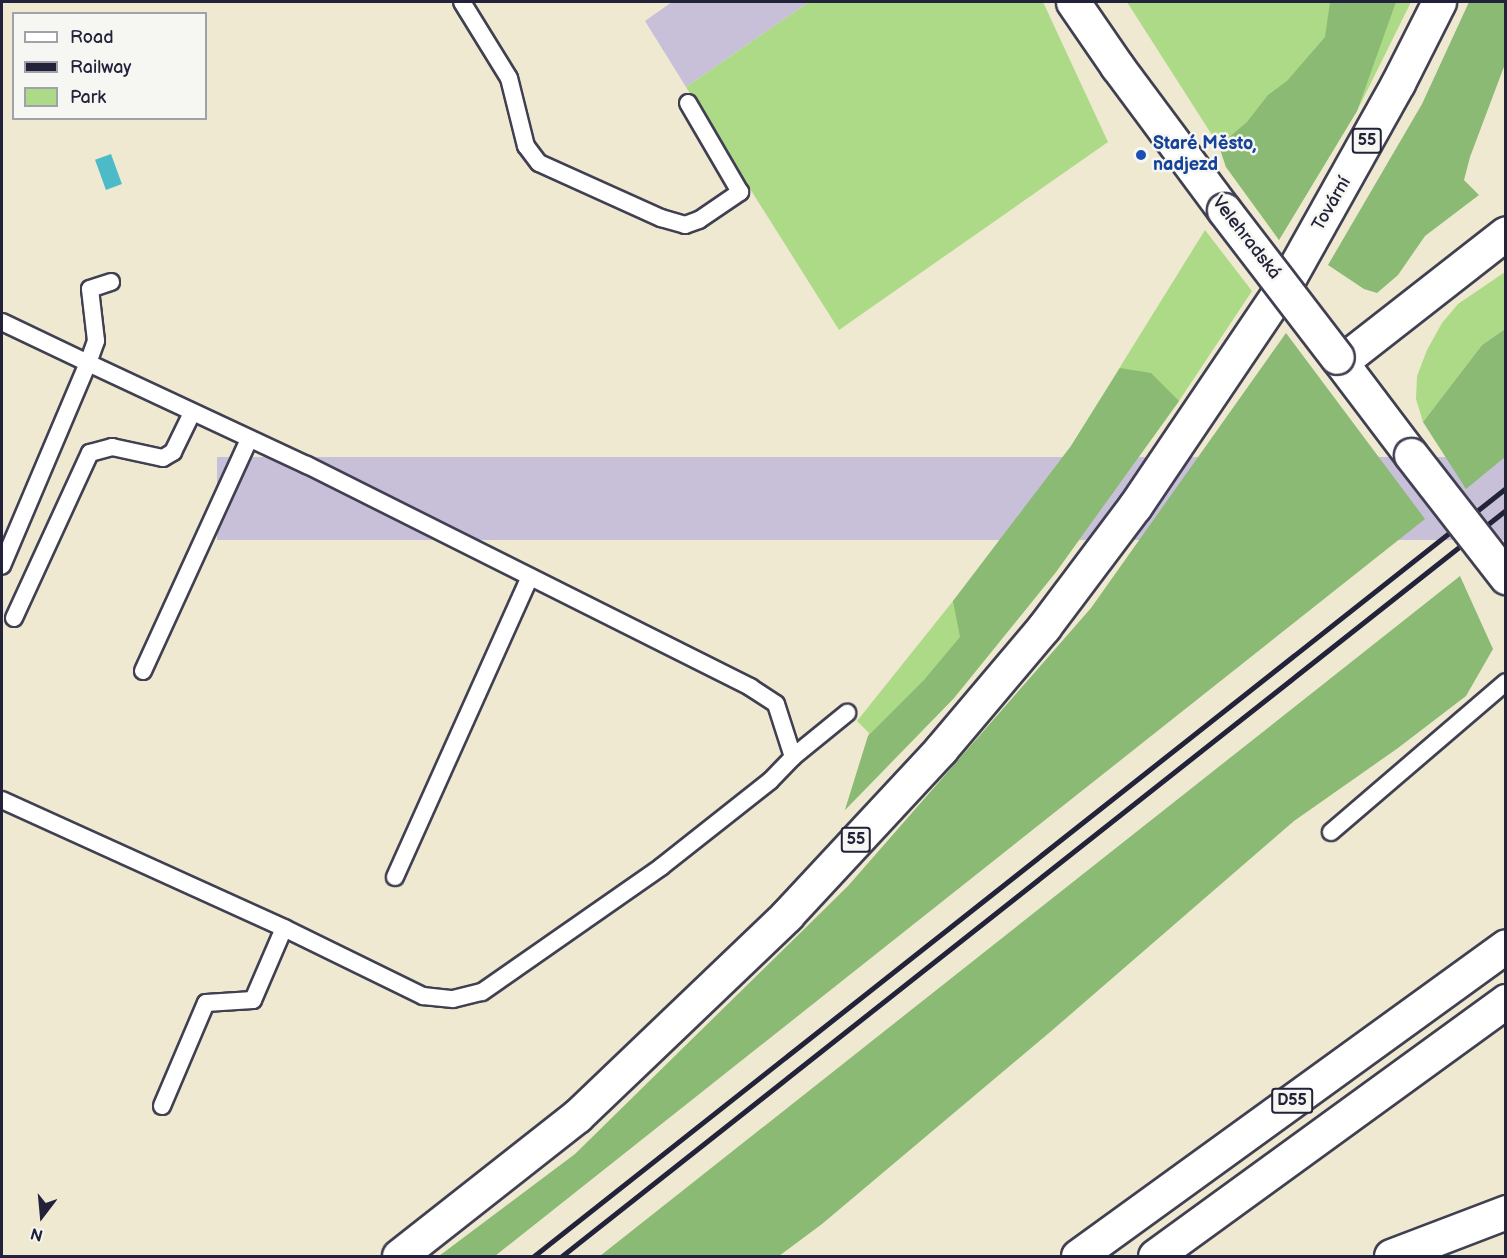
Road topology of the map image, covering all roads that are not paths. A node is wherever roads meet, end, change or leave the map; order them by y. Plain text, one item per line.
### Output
1 (462, 2) edge
2 (1073, 2) edge
3 (1439, 2) edge
4 (688, 103) dead end
5 (1506, 233) edge
6 (111, 282) dead end
7 (2, 322) edge
8 (1339, 359) junction
9 (88, 363) junction
10 (192, 412) junction
11 (249, 439) junction
12 (2, 566) edge
13 (530, 577) junction
14 (1506, 577) edge
15 (14, 618) dead end
16 (143, 671) dead end
17 (1506, 682) edge
18 (847, 713) dead end
19 (793, 757) junction
20 (2, 800) edge
21 (1332, 831) dead end
22 (395, 877) dead end
23 (284, 928) junction
24 (1506, 945) edge
25 (1506, 1001) edge
26 (162, 1106) dead end
27 (1506, 1212) edge
28 (399, 1257) edge
29 (1078, 1257) edge
30 (1155, 1257) edge
31 (1391, 1257) edge

1 - 4 lane
2 - 8 main road, Velehradská, bridge
3 - 28 main road, Tovární / 55
5 - 8 main road
6 - 9 lane
7 - 9 lane
8 - 14 main road, Velehradská, bridge
9 - 10 lane
9 - 12 lane
10 - 11 lane
10 - 15 lane
11 - 13 lane
11 - 16 lane
13 - 19 lane
13 - 22 lane
17 - 21 lane
18 - 19 lane
19 - 23 lane
20 - 23 lane
23 - 26 lane
24 - 29 main road, D55
25 - 30 main road, D55
27 - 31 main road

